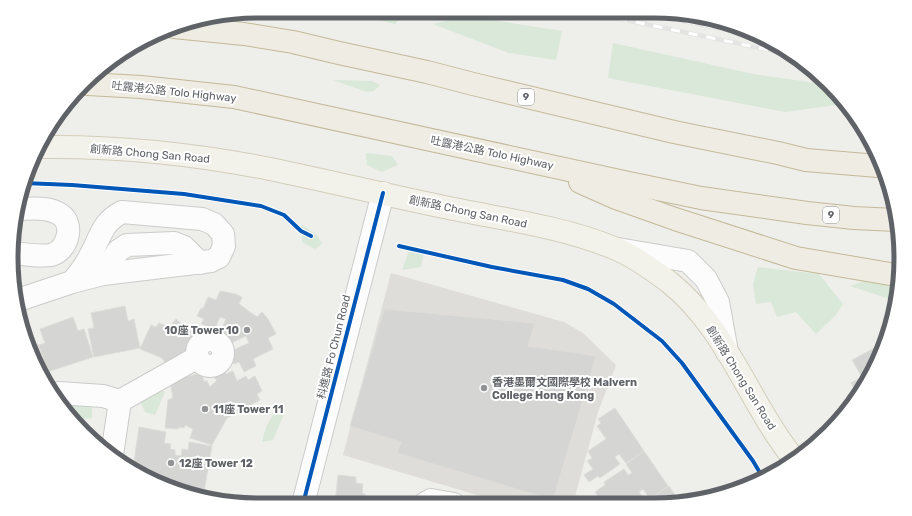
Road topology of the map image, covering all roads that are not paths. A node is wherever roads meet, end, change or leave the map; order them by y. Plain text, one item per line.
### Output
1 (189, 28) edge
2 (92, 84) edge
3 (46, 147) edge
4 (529, 160) junction
5 (876, 166) edge
6 (383, 193) junction
7 (23, 209) edge
8 (891, 220) edge
9 (18, 253) edge
10 (893, 274) edge
11 (72, 282) junction
12 (22, 299) edge
13 (198, 357) dead end
14 (60, 393) edge
15 (120, 401) junction
16 (113, 449) edge
17 (791, 455) edge
18 (305, 498) edge

1 - 5 highway, 9
2 - 4 highway, 吐露港公路 Tolo Highway / 9
3 - 6 main road, 創新路 Chong San Road
4 - 8 highway, 吐露港公路 Tolo Highway / 9
4 - 10 highway
6 - 17 main road, 創新路 Chong San Road
6 - 18 street, 科進路 Fo Chun Road
7 - 9 street
11 - 11 street
11 - 12 street
13 - 15 street
14 - 15 street
15 - 16 street

